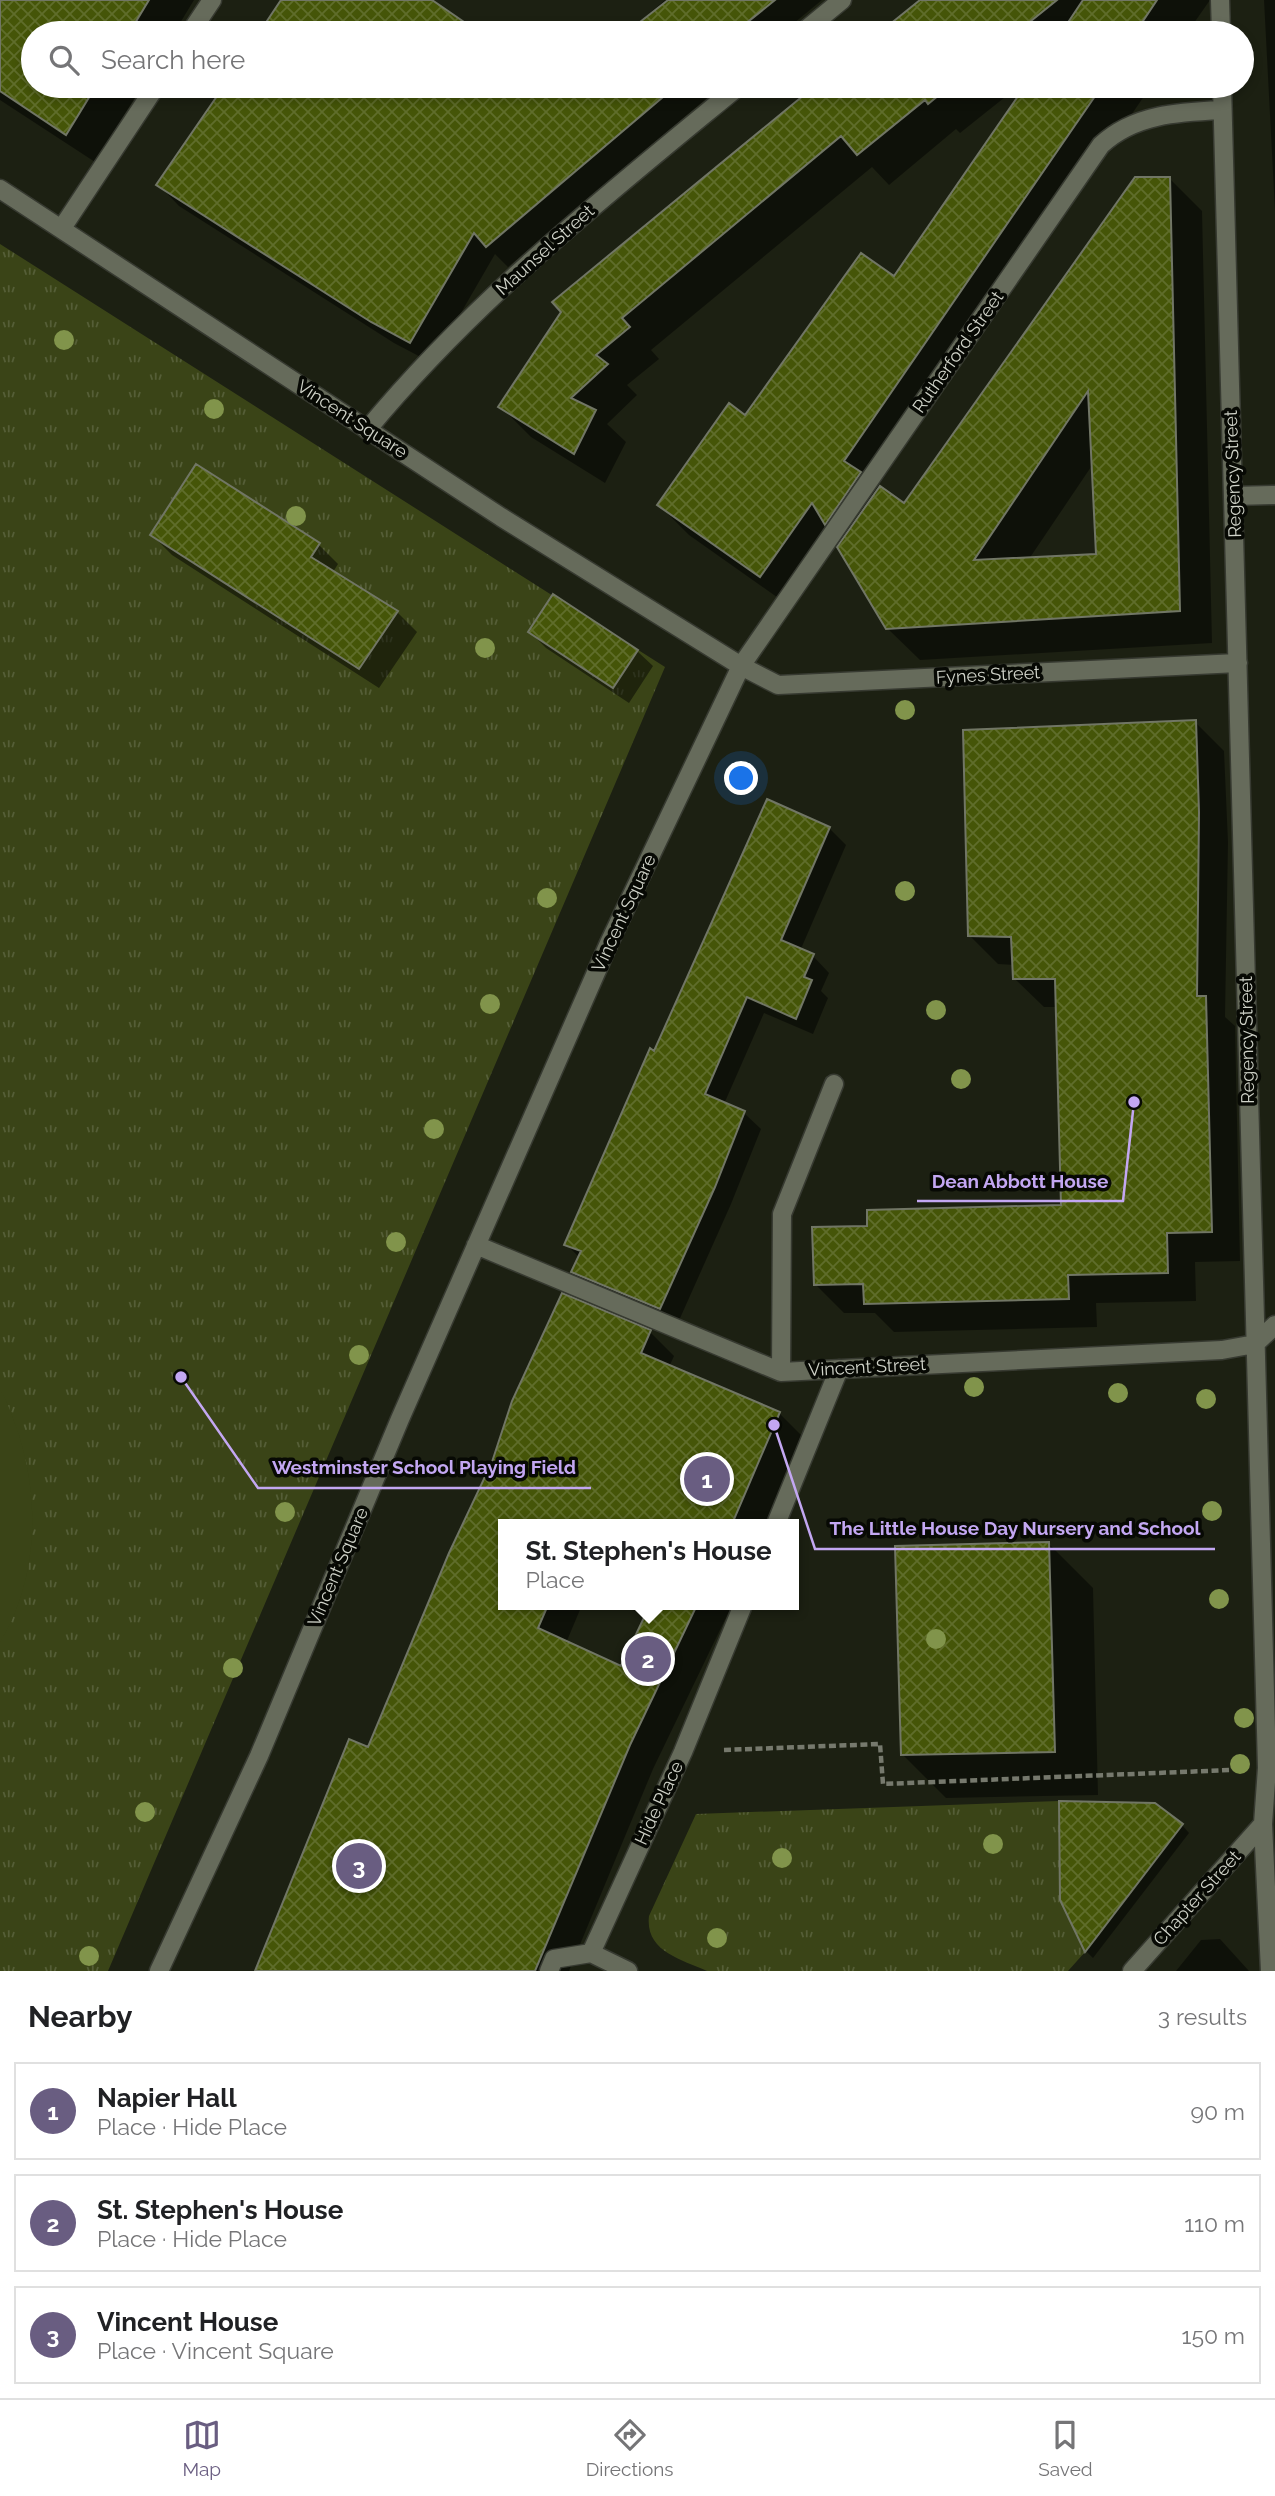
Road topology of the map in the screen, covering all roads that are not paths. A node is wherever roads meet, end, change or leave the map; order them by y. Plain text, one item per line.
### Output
1 (212, 0) edge
2 (842, 0) edge
3 (1220, 0) edge
4 (198, 21) edge
5 (817, 21) edge
6 (1221, 21) edge
7 (148, 98) edge
8 (725, 98) edge
9 (1222, 98) edge
10 (1222, 110) junction
11 (0, 189) edge
12 (62, 228) junction
13 (367, 430) junction
14 (1275, 495) edge
15 (1234, 496) junction
16 (1238, 663) junction
17 (741, 666) junction
18 (834, 1084) dead end
19 (476, 1245) junction
20 (1275, 1325) edge
21 (1255, 1343) junction
22 (839, 1368) junction
23 (781, 1372) junction
24 (778, 1519) edge
25 (741, 1610) edge
26 (1263, 1824) junction
27 (591, 1953) junction
28 (159, 1971) edge
29 (549, 1971) edge
30 (628, 1971) edge
31 (1132, 1971) edge
32 (1270, 1971) edge

1 - 4 street
2 - 5 street
3 - 6 street
7 - 12 street
8 - 13 street, Maunsel Street
9 - 10 street, Regency Street
10 - 15 street, Regency Street
10 - 17 street, Rutherford Street
11 - 12 street, Vincent Square
12 - 13 street, Vincent Square
13 - 17 street, Vincent Square
14 - 15 street
15 - 16 street, Regency Street
16 - 17 street, Fynes Street
16 - 21 street, Regency Street
17 - 19 street, Vincent Square
18 - 23 street
19 - 23 street, Vincent Street
19 - 28 street, Vincent Square
20 - 21 street
21 - 22 street, Vincent Street
21 - 26 street, Regency Street
22 - 23 street, Vincent Street
22 - 24 street
25 - 27 street, Hide Place
26 - 31 street, Chapter Street
26 - 32 street, Regency Street
27 - 29 street
27 - 30 street

